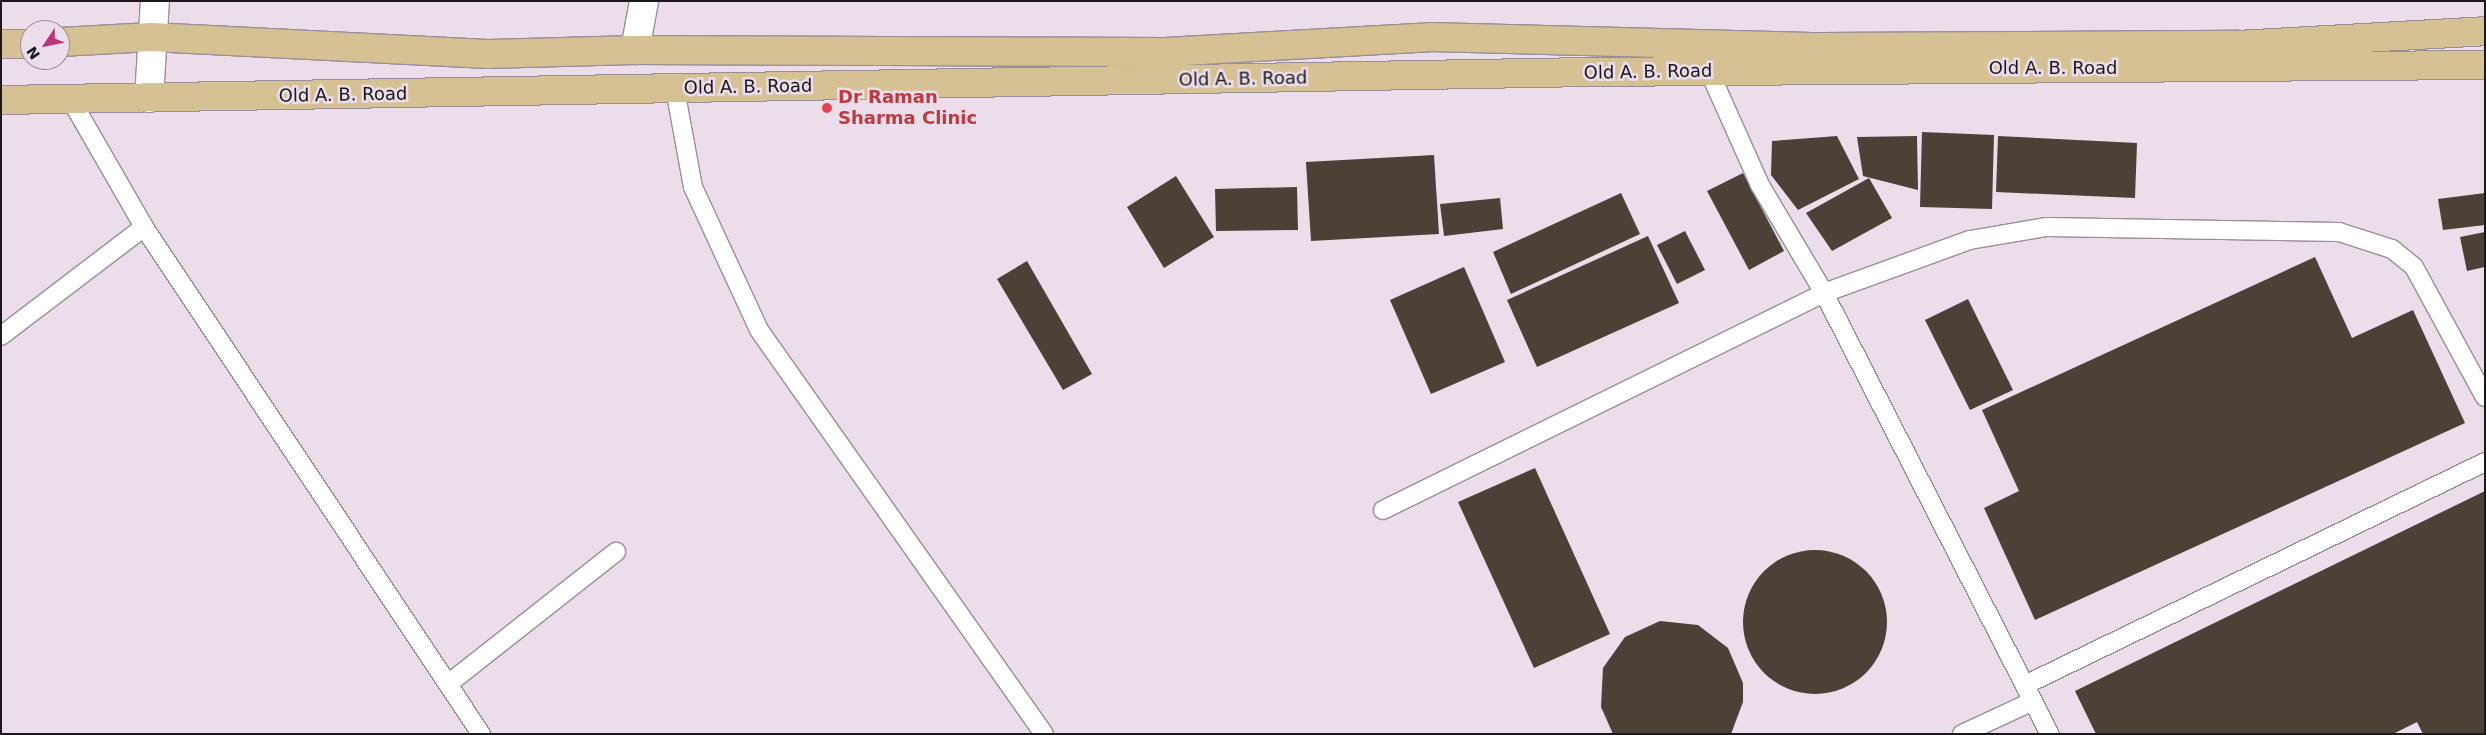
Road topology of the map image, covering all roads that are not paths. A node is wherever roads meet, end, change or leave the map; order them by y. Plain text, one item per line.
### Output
1 (155, 1) edge
2 (644, 1) edge
3 (2485, 31) edge
4 (151, 37) junction
5 (70, 41) edge
6 (1, 44) edge
7 (20, 44) edge
8 (635, 50) junction
9 (2485, 65) edge
10 (1709, 71) junction
11 (675, 89) junction
12 (149, 98) junction
13 (1, 100) edge
14 (71, 100) junction
15 (144, 227) junction
16 (1824, 293) junction
17 (1, 336) edge
18 (2485, 397) edge
19 (2485, 462) edge
20 (1383, 510) dead end
21 (616, 552) dead end
22 (448, 684) junction
23 (2025, 685) junction
24 (2033, 701) junction
25 (481, 734) edge
26 (1044, 734) edge
27 (1962, 734) edge
28 (2050, 734) edge

1 - 4 street
2 - 8 street
3 - 8 main road, Old A. B. Road
4 - 5 main road, Old A. B. Road
4 - 8 main road, Old A. B. Road
4 - 12 street
6 - 7 main road
9 - 10 main road, Old A. B. Road
10 - 11 main road, Old A. B. Road
10 - 16 lane
11 - 12 main road, Old A. B. Road
11 - 26 lane
12 - 14 main road, Old A. B. Road
13 - 14 main road, Old A. B. Road
14 - 15 lane
15 - 17 lane
15 - 22 lane
16 - 18 lane
16 - 20 lane
16 - 23 lane
19 - 23 lane
21 - 22 lane
22 - 25 lane
23 - 24 lane
24 - 27 lane
24 - 28 lane

